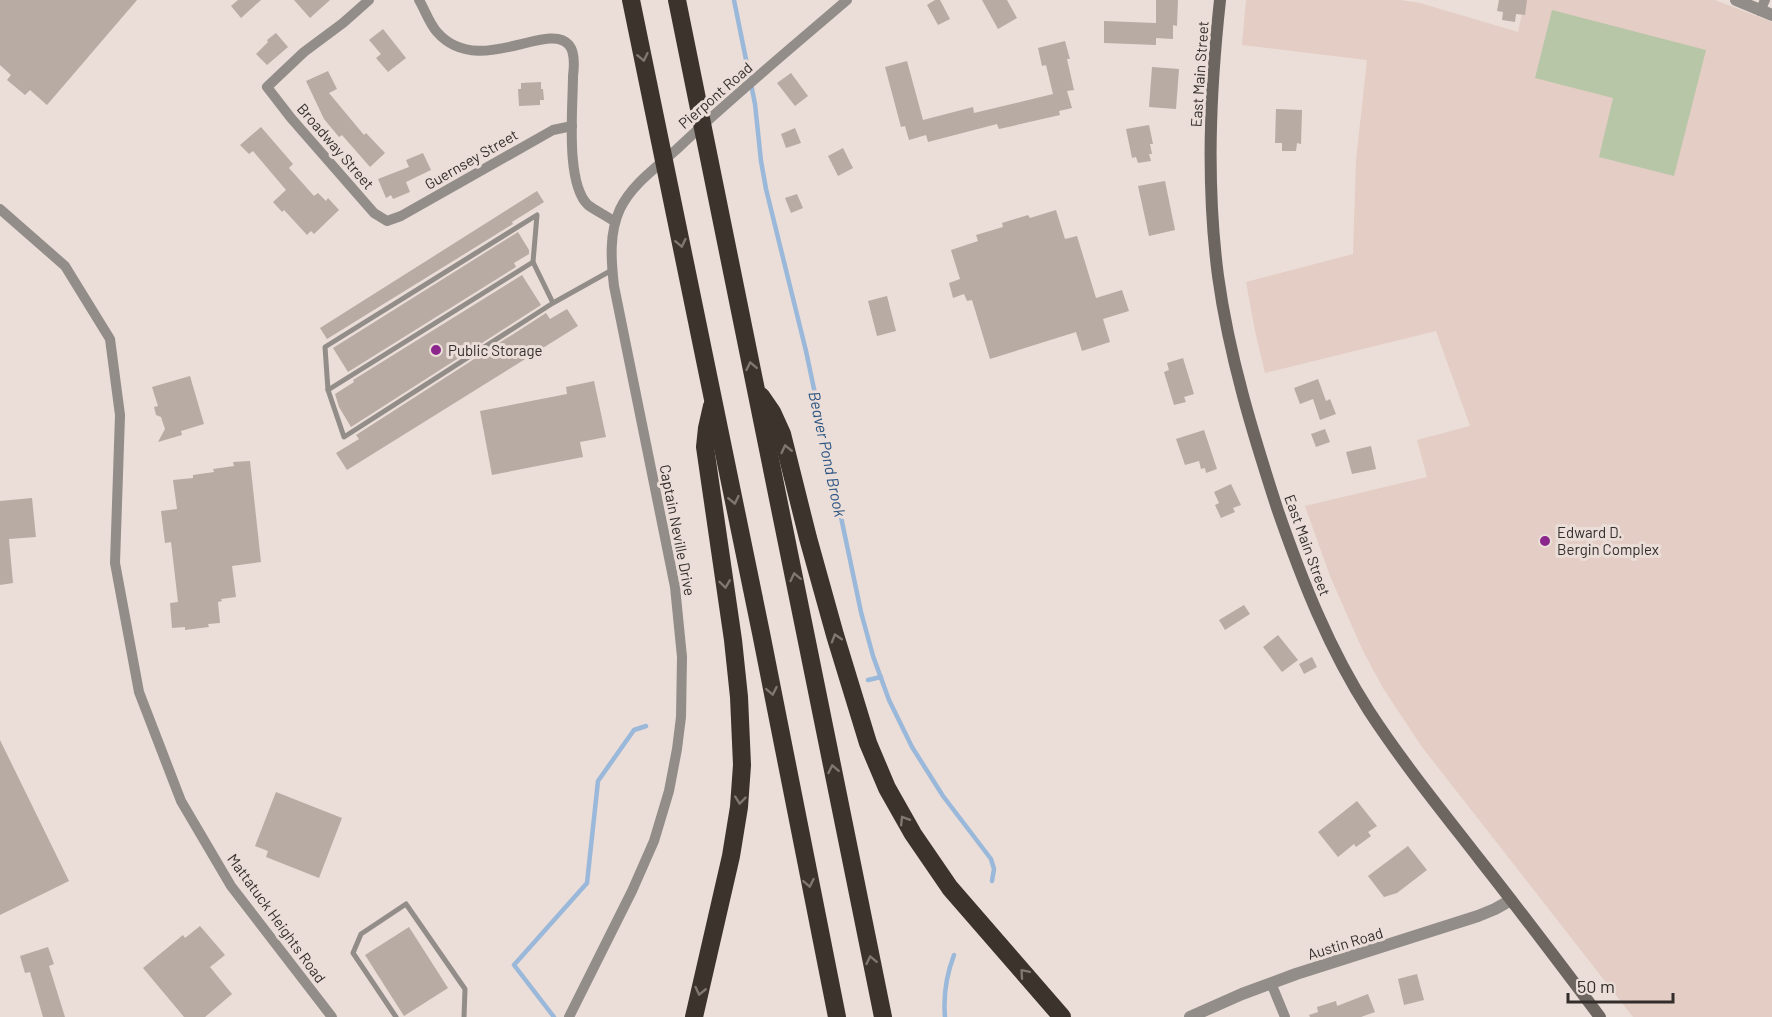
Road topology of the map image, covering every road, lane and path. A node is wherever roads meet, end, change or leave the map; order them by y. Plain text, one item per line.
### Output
1 (369, 0) edge
2 (419, 0) edge
3 (631, 0) edge
4 (677, 0) edge
5 (1220, 0) edge
6 (1736, 0) edge
7 (843, 1) edge
8 (1766, 9) edge
9 (572, 126) junction
10 (0, 209) edge
11 (387, 221) joint
12 (615, 222) junction
13 (533, 262) junction
14 (612, 270) junction
15 (553, 303) junction
16 (328, 390) junction
17 (756, 390) junction
18 (713, 402) junction
19 (1511, 900) junction
20 (1271, 982) junction
21 (332, 1017) edge
22 (396, 1017) edge
23 (464, 1017) edge
24 (569, 1017) edge
25 (694, 1017) edge
26 (837, 1017) edge
27 (883, 1017) edge
28 (1062, 1017) edge
29 (1190, 1017) edge
30 (1286, 1017) edge
31 (1600, 1017) edge

1 - 11 street, Broadway Street
2 - 9 street
3 -> 18 highway
17 -> 4 highway
5 - 19 main road, East Main Street
6 - 8 street
7 - 12 street, Pierpont Road
9 - 11 street, Guernsey Street
9 - 12 street
10 - 21 street, Mattatuck Heights Road
12 - 14 street, Captain Neville Drive
13 - 15 lane
13 - 16 lane
13 - 16 lane
14 - 15 lane
14 - 24 street, Captain Neville Drive
15 - 16 lane
27 -> 17 highway
28 -> 17 highway
18 -> 25 highway
18 -> 26 highway
19 - 20 street, Austin Road
19 - 31 main road, East Main Street
20 - 29 street, Austin Road
20 - 30 street
22 - 23 lane

